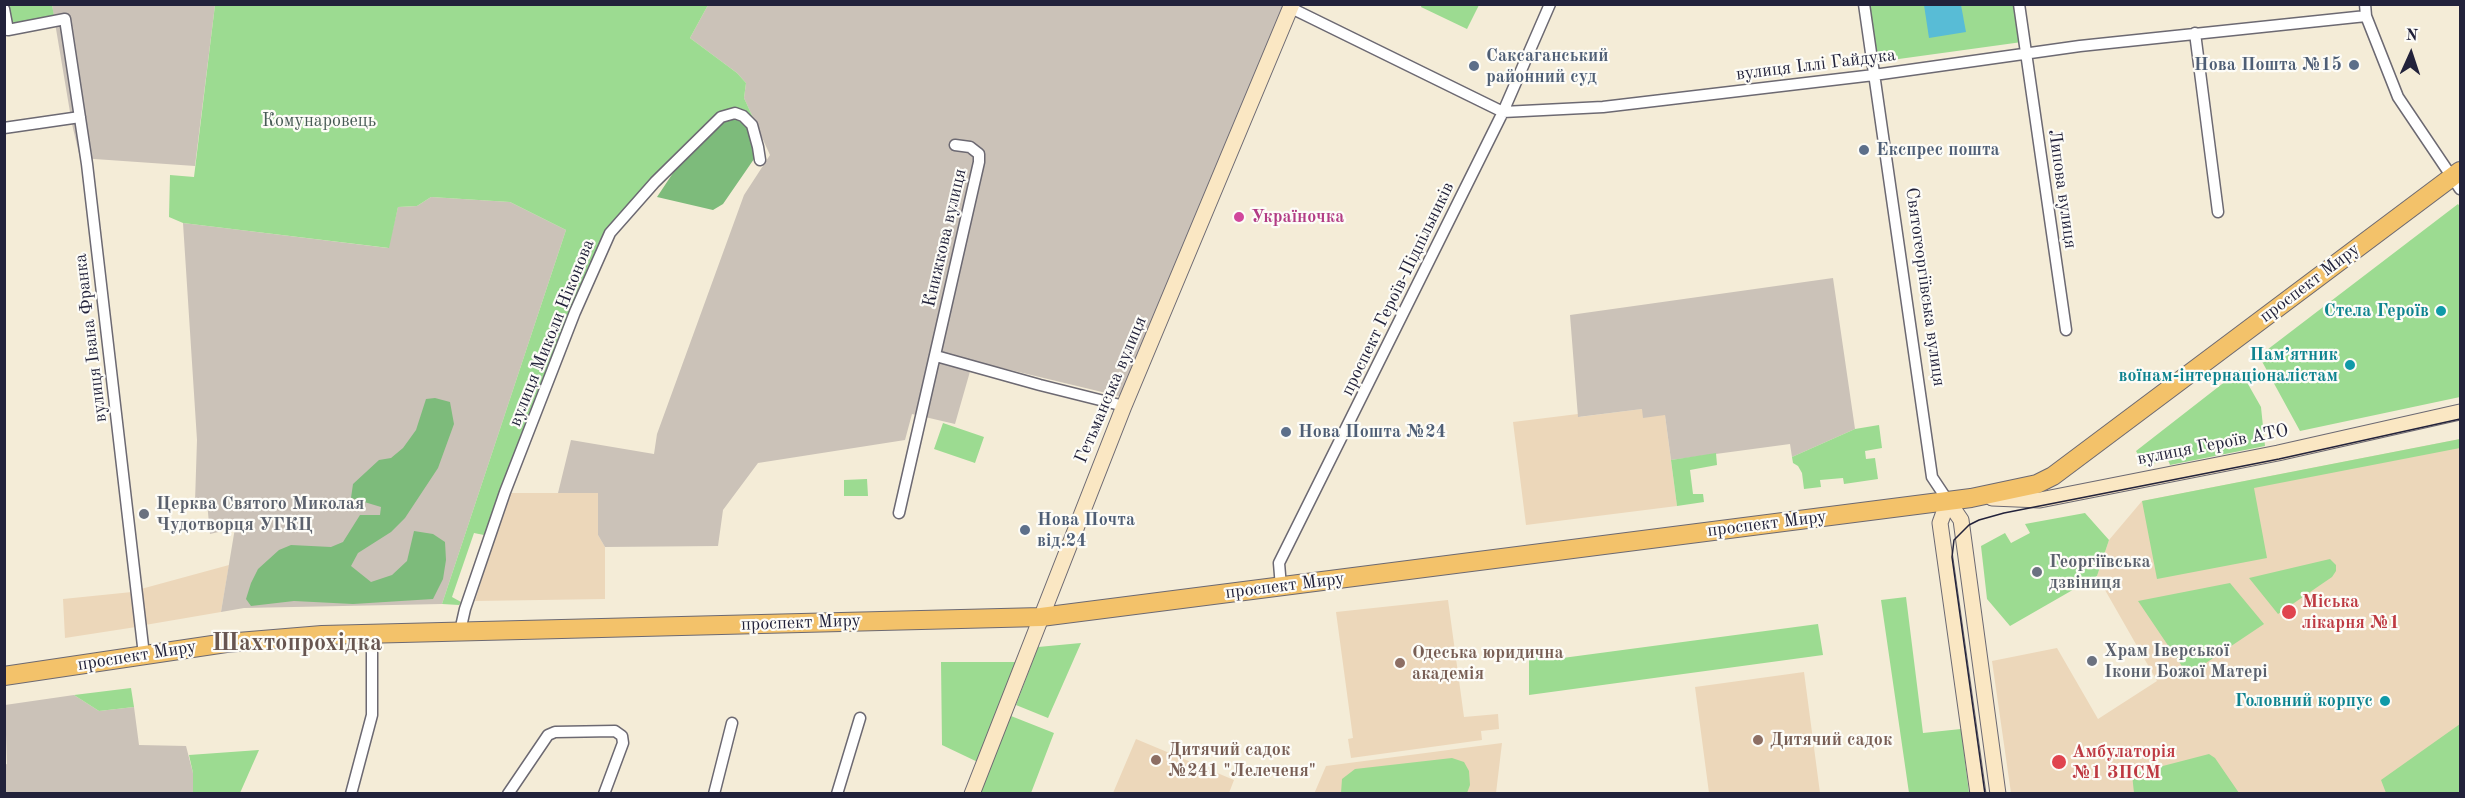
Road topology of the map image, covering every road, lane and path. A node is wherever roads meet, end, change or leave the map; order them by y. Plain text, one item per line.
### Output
1 (1550, 4) edge
2 (1864, 4) edge
3 (2019, 4) edge
4 (1292, 6) edge
5 (4, 9) edge
6 (2366, 10) edge
7 (2195, 33) junction
8 (2026, 52) junction
9 (1874, 75) junction
10 (1503, 112) junction
11 (80, 117) junction
12 (4, 128) edge
13 (955, 145) dead end
14 (760, 160) dead end
15 (2458, 179) edge
16 (2218, 212) dead end
17 (2066, 330) dead end
18 (936, 356) junction
19 (1124, 406) junction
20 (2460, 412) edge
21 (1971, 498) junction
22 (1948, 501) junction
23 (899, 513) dead end
24 (1281, 587) junction
25 (1041, 617) junction
26 (460, 631) junction
27 (372, 634) junction
28 (144, 655) junction
29 (4, 676) edge
30 (860, 718) dead end
31 (732, 723) dead end
32 (351, 794) edge
33 (508, 794) edge
34 (604, 794) edge
35 (714, 794) edge
36 (837, 794) edge
37 (972, 794) edge
38 (1978, 794) edge
39 (1998, 794) edge

1 - 10 street, проспект Героїв-Підпільників
2 - 9 street, Святогеоргіївська вулиця
3 - 8 street, Липова вулиця
4 - 10 street, вулиця Іллі Гайдука
4 - 19 street, Гетьманська вулиця
5 - 11 street, вулиця Івана Франка
6 - 7 street, вулиця Іллі Гайдука
6 - 15 street
7 - 8 street, вулиця Іллі Гайдука
7 - 16 street
8 - 9 street, вулиця Іллі Гайдука
8 - 17 street, Липова вулиця
9 - 10 street, вулиця Іллі Гайдука
9 - 22 street, Святогеоргіївська вулиця
10 - 24 street, проспект Героїв-Підпільників
11 - 12 street
11 - 28 street, вулиця Івана Франка
13 - 18 street, Книжкова вулиця
14 - 26 street, вулиця Миколи Ніконова
15 - 21 main road, проспект Миру
18 - 19 street
18 - 23 street, Книжкова вулиця
19 - 25 street, Гетьманська вулиця
20 - 21 street, вулиця Героїв АТО
21 - 22 main road, проспект Миру
22 - 24 main road, проспект Миру
22 - 38 street
22 - 39 street, Святогеоргіївська вулиця
24 - 25 main road, проспект Миру
25 - 26 main road, проспект Миру
25 - 37 street, Гетьманська вулиця
26 - 27 main road, проспект Миру
27 - 28 main road, проспект Миру
27 - 32 street
28 - 29 main road, проспект Миру
30 - 36 street
31 - 35 street
33 - 34 street

